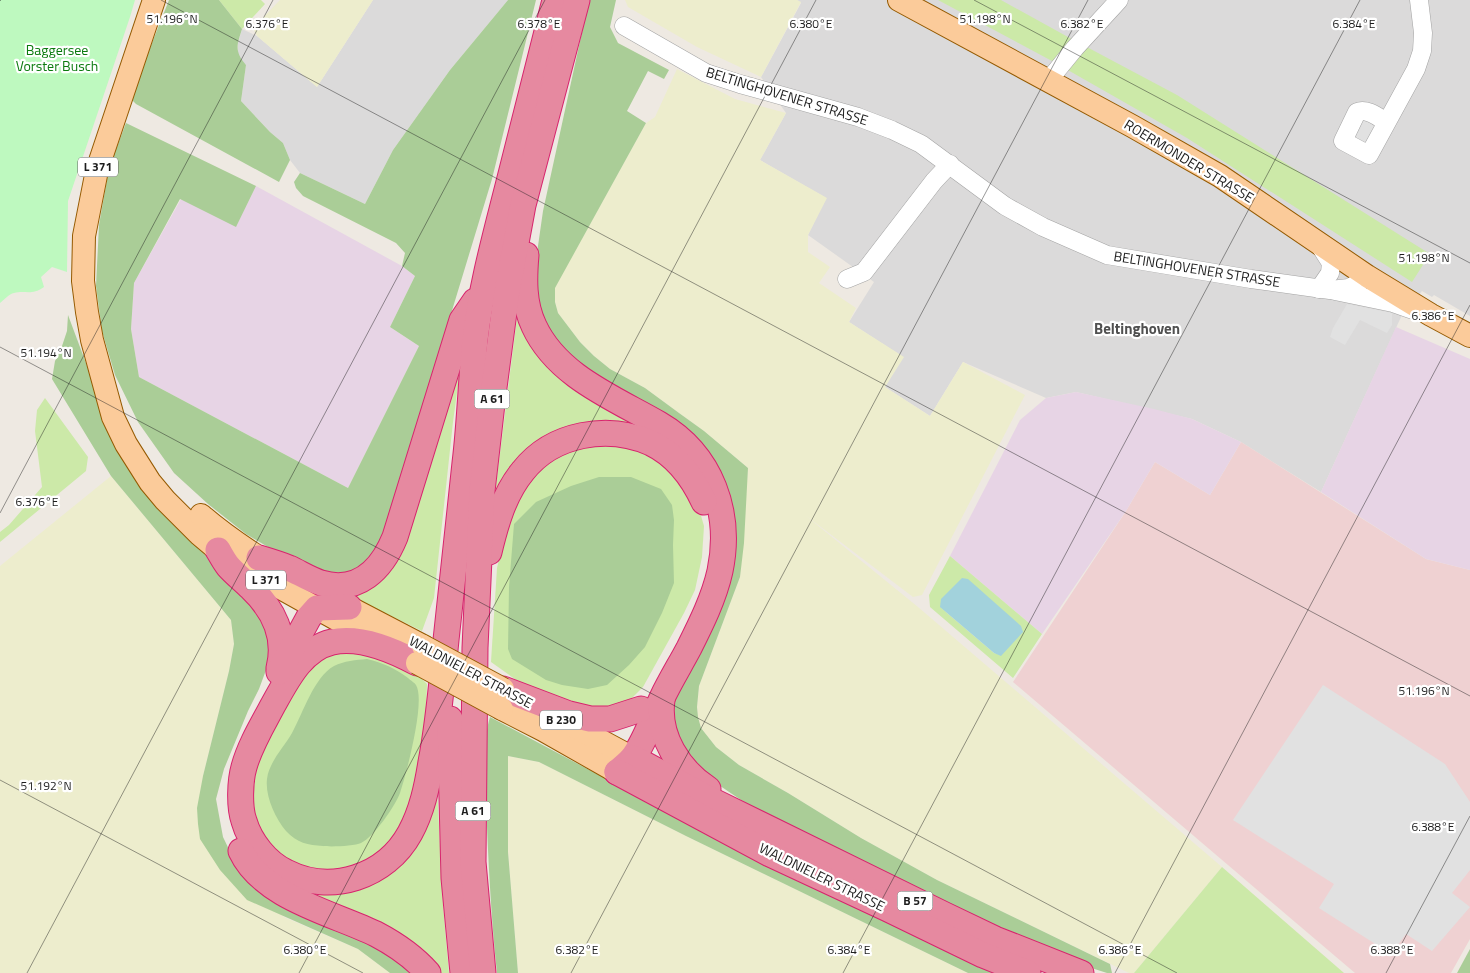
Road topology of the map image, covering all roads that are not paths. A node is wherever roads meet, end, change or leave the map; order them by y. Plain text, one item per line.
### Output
1 (154, 0) edge
2 (555, 0) edge
3 (577, 0) edge
4 (899, 0) edge
5 (1119, 0) edge
6 (1418, 0) edge
7 (624, 26) dead end
8 (1048, 81) junction
9 (1386, 122) dead end
10 (536, 154) junction
11 (950, 164) junction
12 (1320, 245) junction
13 (1367, 276) junction
14 (847, 279) dead end
15 (483, 288) junction
16 (1324, 289) junction
17 (1431, 315) junction
18 (1470, 336) edge
19 (106, 390) junction
20 (218, 550) junction
21 (260, 558) junction
22 (349, 607) junction
23 (316, 608) junction
24 (449, 612) junction
25 (415, 656) junction
26 (468, 669) junction
27 (276, 677) junction
28 (663, 696) junction
29 (503, 699) junction
30 (641, 709) junction
31 (623, 760) junction
32 (752, 821) junction
33 (428, 973) edge
34 (463, 973) edge
35 (482, 973) edge
36 (1028, 973) edge
37 (1081, 973) edge

1 - 19 main road, WALDNIELER STRASSE / L 371
2 - 15 highway, A 61
3 - 10 highway, A 61
4 - 8 main road, ROERMONDER STRASSE
5 - 8 street
6 - 9 street
7 - 11 street, BELTINGHOVENER STRASSE
8 - 12 main road, ROERMONDER STRASSE
10 - 26 highway, A 61
10 - 28 highway
11 - 14 street
11 - 16 street, BELTINGHOVENER STRASSE
12 - 13 main road, ROERMONDER STRASSE
12 - 16 street
13 - 16 street, BELTINGHOVENER STRASSE
13 - 17 main road, ROERMONDER STRASSE
15 - 21 highway
15 - 24 highway, A 61
16 - 17 street, BELTINGHOVENER STRASSE
17 - 18 main road, ROERMONDER STRASSE
19 - 20 main road, WALDNIELER STRASSE / L 371
19 - 21 main road, WALDNIELER STRASSE / L 371
20 - 23 main road, WALDNIELER STRASSE / L 371
20 - 27 highway
21 - 22 main road, WALDNIELER STRASSE / L 371
22 - 23 highway
22 - 25 main road, WALDNIELER STRASSE / L 371
23 - 25 main road, WALDNIELER STRASSE / L 371
23 - 27 highway
24 - 25 highway
24 - 34 highway, A 61
25 - 26 main road, WALDNIELER STRASSE / L 371, bridge
26 - 29 main road, WALDNIELER STRASSE / B 230, bridge
26 - 30 highway
26 - 35 highway, A 61
27 - 33 highway
28 - 31 highway
28 - 32 highway
29 - 30 highway
29 - 31 main road, WALDNIELER STRASSE / B 230
30 - 31 highway
31 - 32 highway, WALDNIELER STRASSE / B 57
31 - 36 highway, WALDNIELER STRASSE / B 57
32 - 37 highway, WALDNIELER STRASSE / B 57

